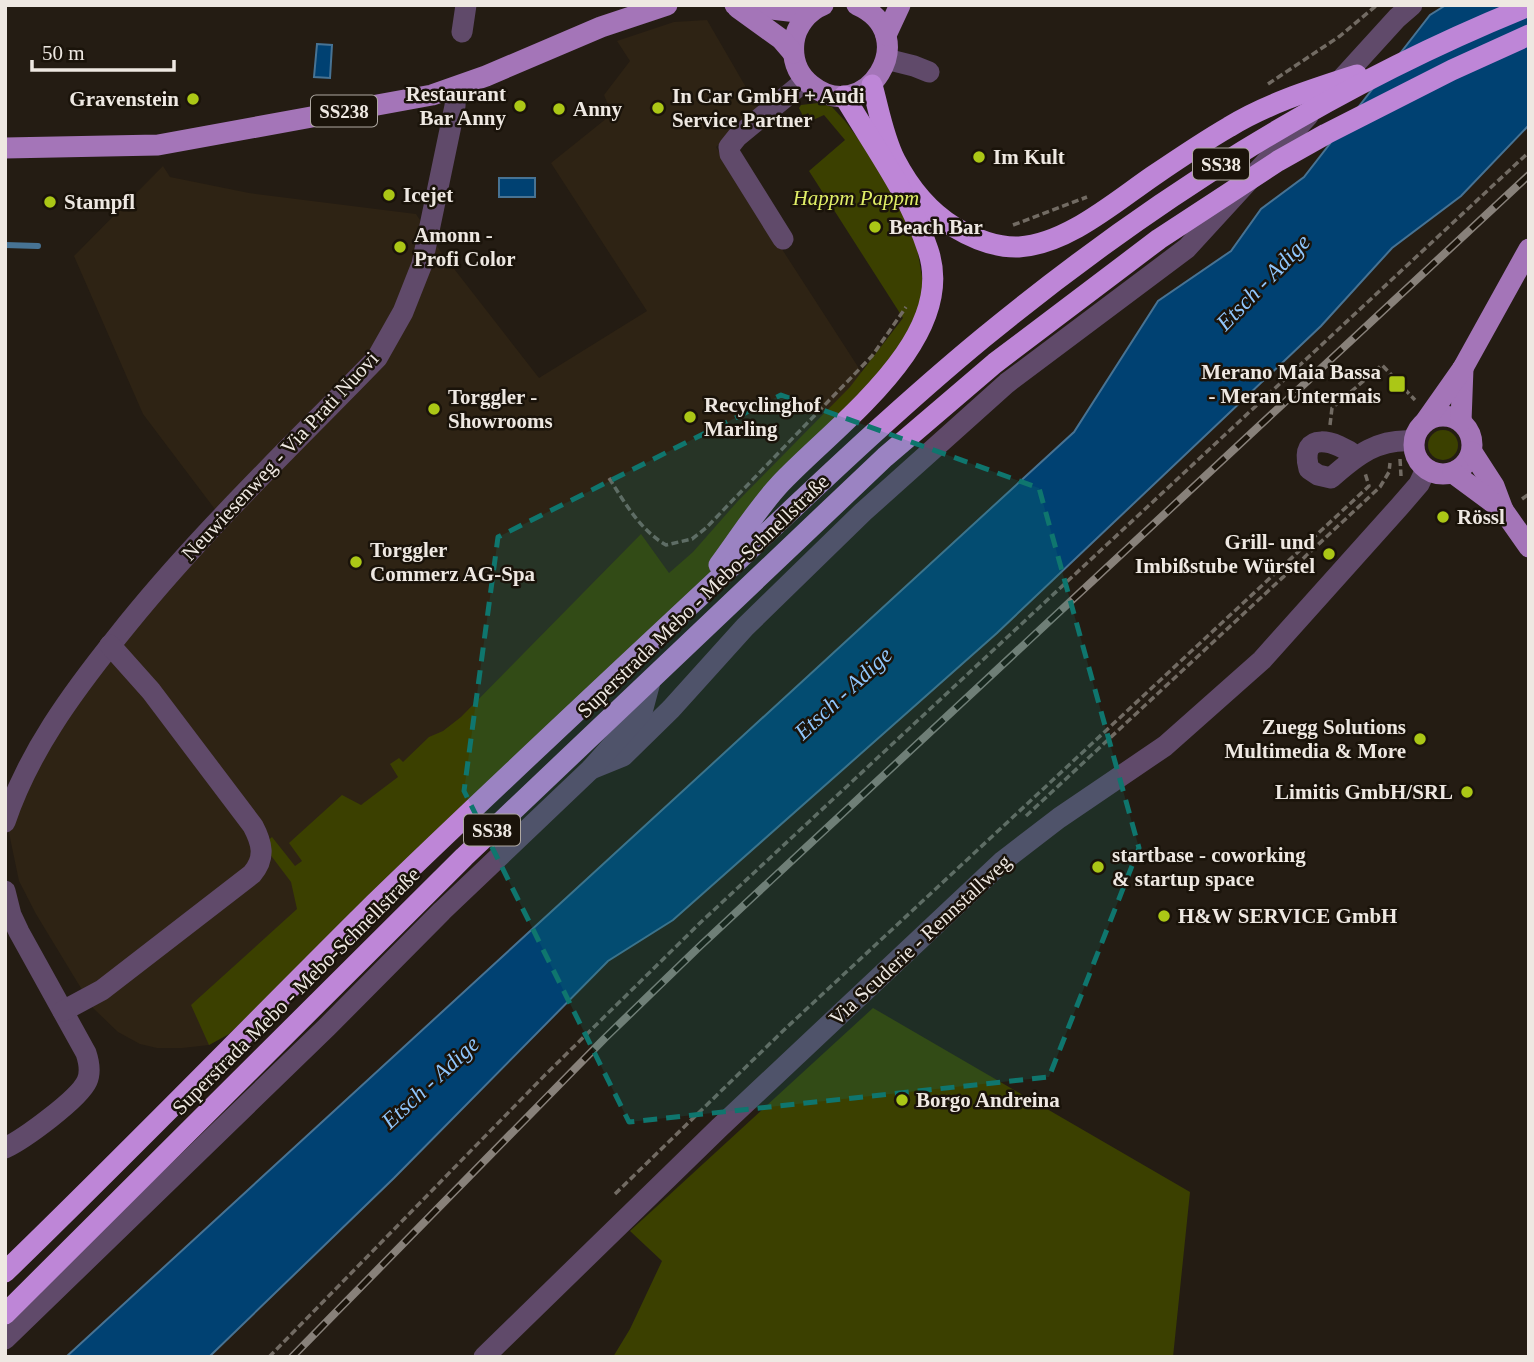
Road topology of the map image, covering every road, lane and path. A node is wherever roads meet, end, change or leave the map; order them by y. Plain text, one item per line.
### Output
1 (466, 5) edge
2 (667, 5) edge
3 (857, 5) edge
4 (900, 5) edge
5 (1412, 5) edge
6 (1529, 6) edge
7 (817, 8) edge
8 (629, 11) edge
9 (462, 32) dead end
10 (886, 35) junction
11 (1529, 35) edge
12 (793, 53) junction
13 (1409, 58) junction
14 (886, 59) junction
15 (929, 72) dead end
16 (805, 81) junction
17 (872, 85) junction
18 (456, 87) junction
19 (844, 96) junction
20 (5, 148) edge
21 (1529, 152) edge
22 (783, 239) dead end
23 (1529, 249) edge
24 (913, 302) dead end
25 (1463, 368) junction
26 (1422, 413) junction
27 (1461, 421) junction
28 (1330, 425) dead end
29 (1414, 441) junction
30 (1472, 452) junction
31 (1360, 460) joint
32 (1426, 469) junction
33 (1453, 473) junction
34 (609, 478) dead end
35 (1529, 494) edge
36 (1522, 499) dead end
37 (1503, 510) junction
38 (1529, 547) edge
39 (688, 608) junction
40 (110, 645) junction
41 (650, 681) junction
42 (591, 769) junction
43 (1030, 802) junction
44 (1035, 808) dead end
45 (5, 822) edge
46 (5, 891) edge
47 (63, 1010) junction
48 (5, 1148) edge
49 (615, 1194) dead end
50 (5, 1272) edge
51 (5, 1314) edge
52 (5, 1339) edge
53 (269, 1357) edge
54 (484, 1357) edge

1 - 9 street
2 - 8 main road, SS238
3 - 10 main road
4 - 10 main road
5 - 42 street
6 - 13 highway, Superstrada Mebo - Mebo-Schnellstraße / SS38
7 - 12 main road
7 - 12 main road
8 - 18 main road, SS238
10 - 14 main road
11 - 41 highway, Superstrada Mebo - Mebo-Schnellstraße / SS38
12 - 16 main road
13 - 17 highway
13 - 39 highway, Superstrada Mebo - Mebo-Schnellstraße / SS38
14 - 15 street
14 - 17 main road
16 - 19 main road
16 - 22 street
17 - 19 main road
18 - 20 main road, SS238
18 - 40 street, Neuwiesenweg - Via Prati Nuovi
19 - 39 highway
21 - 53 path
23 - 25 main road
24 - 34 path
25 - 26 main road
25 - 27 main road
26 - 27 main road
26 - 28 path
26 - 29 main road
27 - 30 main road
29 - 31 street
29 - 32 main road
30 - 33 main road
30 - 37 main road
31 - 43 path
32 - 33 main road
32 - 54 street, Via Scuderie - Rennstallweg
33 - 37 main road
35 - 36 path
37 - 38 main road
39 - 50 highway, Superstrada Mebo - Mebo-Schnellstraße / SS38
40 - 45 street, Neuwiesenweg - Via Prati Nuovi
40 - 47 street
41 - 42 street
41 - 51 highway, Superstrada Mebo - Mebo-Schnellstraße / SS38
42 - 52 street
43 - 44 path
43 - 49 path
46 - 47 street
47 - 48 street

